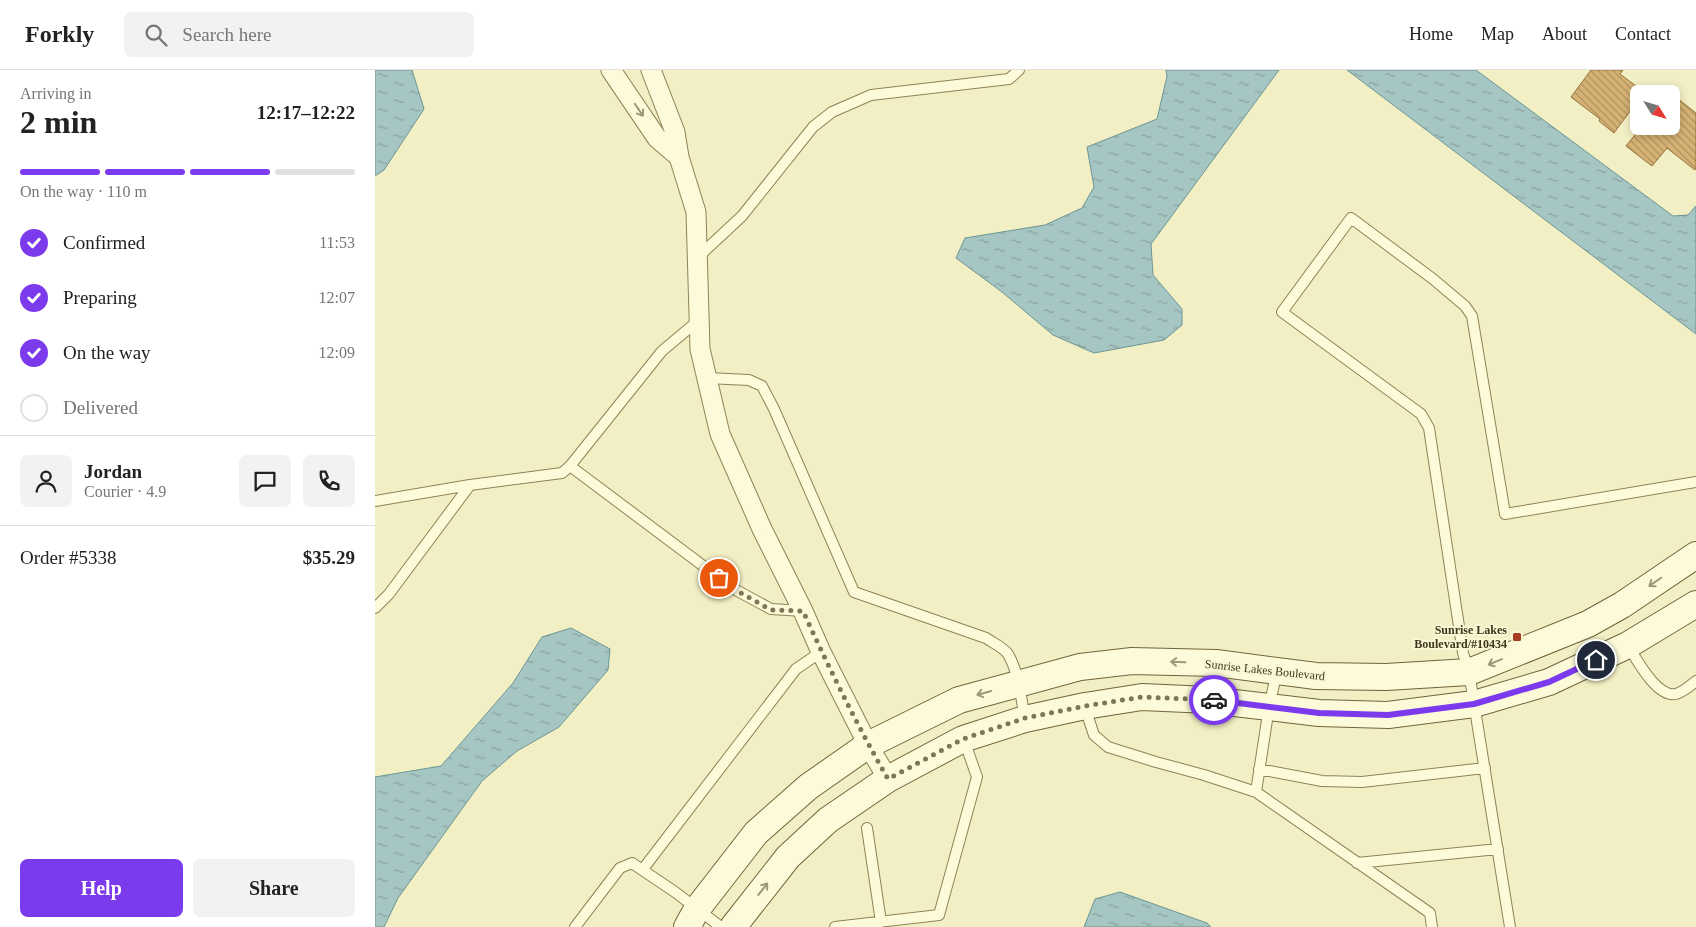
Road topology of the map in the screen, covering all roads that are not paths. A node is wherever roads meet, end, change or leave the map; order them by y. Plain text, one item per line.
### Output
1 (611, 70) edge
2 (651, 70) edge
3 (1019, 70) edge
4 (679, 157) junction
5 (697, 258) junction
6 (699, 320) junction
7 (707, 378) junction
8 (570, 466) junction
9 (1696, 482) edge
10 (471, 485) junction
11 (375, 501) edge
12 (1696, 555) edge
13 (1696, 604) edge
14 (375, 608) edge
15 (803, 611) junction
16 (1628, 646) junction
17 (821, 652) junction
18 (1277, 671) junction
19 (1469, 672) junction
20 (1696, 681) edge
21 (1019, 683) junction
22 (1474, 704) junction
23 (1085, 706) junction
24 (1269, 707) junction
25 (1025, 718) junction
26 (963, 739) junction
27 (868, 745) junction
28 (1485, 768) junction
29 (1259, 769) junction
30 (888, 779) junction
31 (1255, 792) junction
32 (867, 828) dead end
33 (1498, 849) junction
34 (1357, 863) junction
35 (643, 869) junction
36 (692, 918) edge
37 (881, 922) junction
38 (575, 927) edge
39 (721, 927) edge
40 (733, 927) edge
41 (835, 927) edge
42 (1432, 927) edge
43 (1510, 927) edge

1 -> 4 street
2 - 4 street
3 - 5 lane
4 - 5 street
5 - 6 street
6 - 7 street
6 - 8 lane
7 - 15 street
7 - 21 lane
8 - 10 lane
8 - 15 lane
9 - 19 lane
10 - 11 lane
10 - 14 lane
12 -> 19 street, Sunrise Lakes Boulevard
13 - 16 street
15 - 17 street
16 - 20 lane
16 - 22 street
17 - 27 street
17 - 35 lane
18 - 19 street, Sunrise Lakes Boulevard
18 -> 21 street, Sunrise Lakes Boulevard
18 - 24 lane
19 - 22 lane
21 - 25 lane
21 -> 27 street, Sunrise Lakes Boulevard
22 - 24 street
22 - 28 lane
23 - 24 street
23 - 25 street
23 - 31 lane
24 - 29 lane
25 - 26 street
26 - 30 street
26 - 37 lane
27 - 30 street
27 - 36 street, Sunrise Lakes Boulevard
28 - 29 lane
28 - 33 lane
29 - 31 lane
40 -> 30 street
31 - 34 lane
32 - 37 lane
33 - 34 lane
33 - 43 lane
34 - 42 lane
35 - 36 lane
35 - 38 lane
36 - 39 lane
37 - 41 lane

